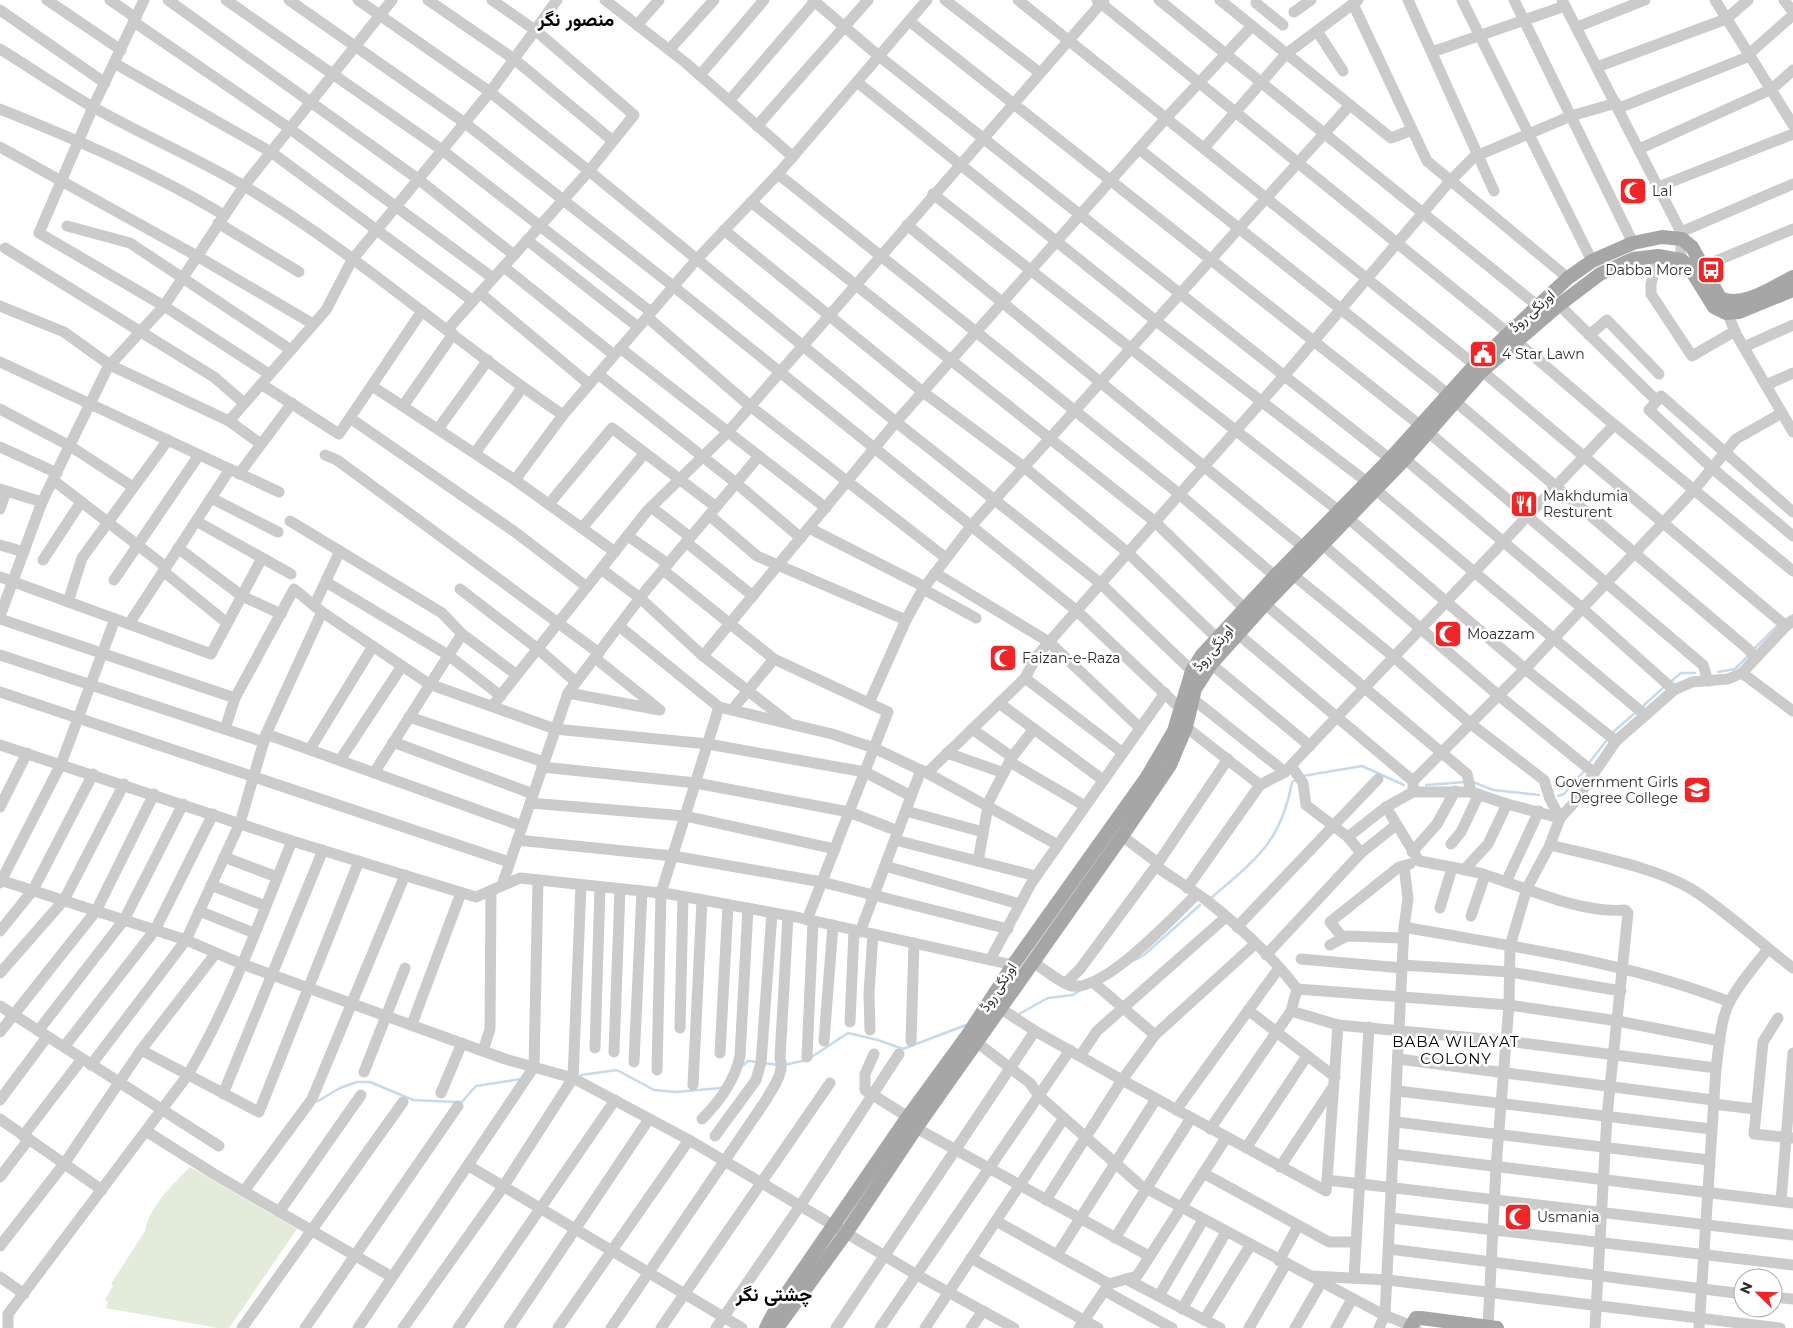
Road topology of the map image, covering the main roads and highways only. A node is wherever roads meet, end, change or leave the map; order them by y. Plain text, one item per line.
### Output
1 (1793, 277) edge
2 (1793, 290) edge
3 (1725, 306) junction
4 (1512, 337) junction
5 (1424, 429) junction
6 (1371, 486) junction
7 (1344, 515) junction
8 (1285, 573) junction
9 (972, 1039) junction
10 (912, 1122) junction
11 (1412, 1327) edge
12 (766, 1328) edge
13 (777, 1328) edge
14 (1493, 1328) edge

1 - 3 main road
2 - 3 main road
3 - 4 main road, اورنگی روڈ
3 - 4 main road, اورنگی روڈ
4 - 5 main road, اورنگی روڈ
5 - 6 main road, اورنگی روڈ
5 - 6 main road, اورنگی روڈ
6 - 7 main road, اورنگی روڈ
7 - 8 main road, اورنگی روڈ
7 - 8 main road, اورنگی روڈ
8 - 9 main road, اورنگی روڈ
8 - 9 main road, اورنگی روڈ
9 - 10 main road, اورنگی روڈ
10 - 12 main road, اورنگی روڈ
10 - 13 main road, اورنگی روڈ
11 - 14 main road

